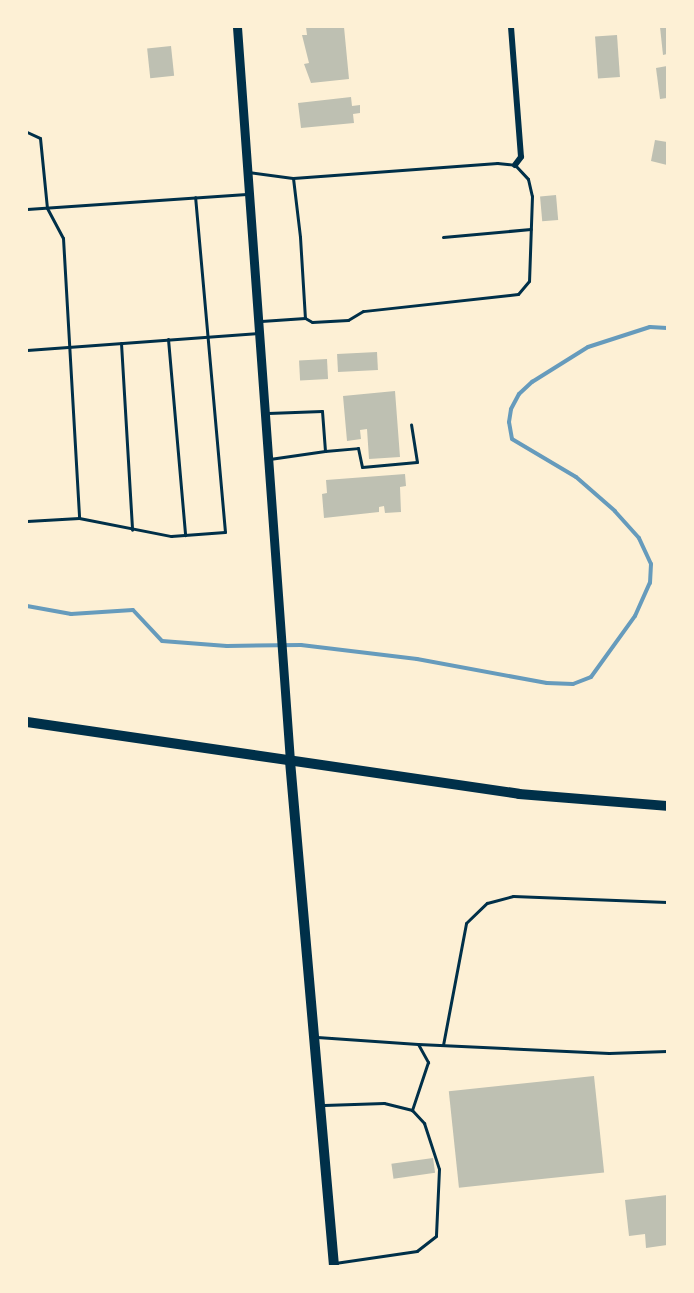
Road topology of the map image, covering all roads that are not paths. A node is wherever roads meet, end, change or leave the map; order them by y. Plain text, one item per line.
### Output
1 (237, 27) edge
2 (511, 27) edge
3 (27, 132) edge
4 (515, 165) junction
5 (246, 172) junction
6 (293, 178) junction
7 (248, 193) junction
8 (195, 197) junction
9 (47, 208) junction
10 (27, 209) edge
11 (532, 230) junction
12 (443, 237) dead end
13 (305, 318) junction
14 (256, 322) junction
15 (257, 333) junction
16 (208, 337) junction
17 (168, 339) junction
18 (121, 343) junction
19 (72, 348) junction
20 (27, 350) edge
21 (263, 413) junction
22 (411, 424) dead end
23 (325, 451) junction
24 (267, 459) junction
25 (80, 518) junction
26 (27, 521) edge
27 (133, 530) junction
28 (185, 536) junction
29 (27, 722) edge
30 (290, 761) junction
31 (667, 806) edge
32 (667, 902) edge
33 (312, 1037) junction
34 (418, 1044) junction
35 (443, 1045) junction
36 (667, 1051) edge
37 (319, 1105) junction
38 (412, 1110) junction
39 (334, 1264) edge

1 - 5 main road
2 - 4 street
3 - 9 lane
4 - 6 lane
4 - 11 lane
5 - 6 lane
5 - 7 main road
6 - 13 lane
7 - 8 lane
7 - 14 main road
8 - 9 lane
8 - 16 lane
9 - 10 lane
9 - 19 lane
11 - 12 lane
11 - 13 lane
13 - 14 lane
14 - 15 main road
15 - 16 lane
15 - 21 main road
16 - 17 lane
16 - 28 lane
17 - 18 lane
17 - 28 lane
18 - 19 lane
18 - 27 lane
19 - 20 lane
19 - 25 lane
21 - 23 lane
21 - 24 main road
22 - 23 lane
23 - 24 lane
24 - 30 main road
25 - 26 lane
25 - 27 lane
27 - 28 lane
29 - 30 main road
30 - 31 main road
30 - 33 main road
32 - 35 lane
33 - 34 lane
33 - 37 main road
34 - 35 lane
34 - 38 lane
35 - 36 lane
37 - 38 lane
37 - 39 main road
38 - 39 lane

